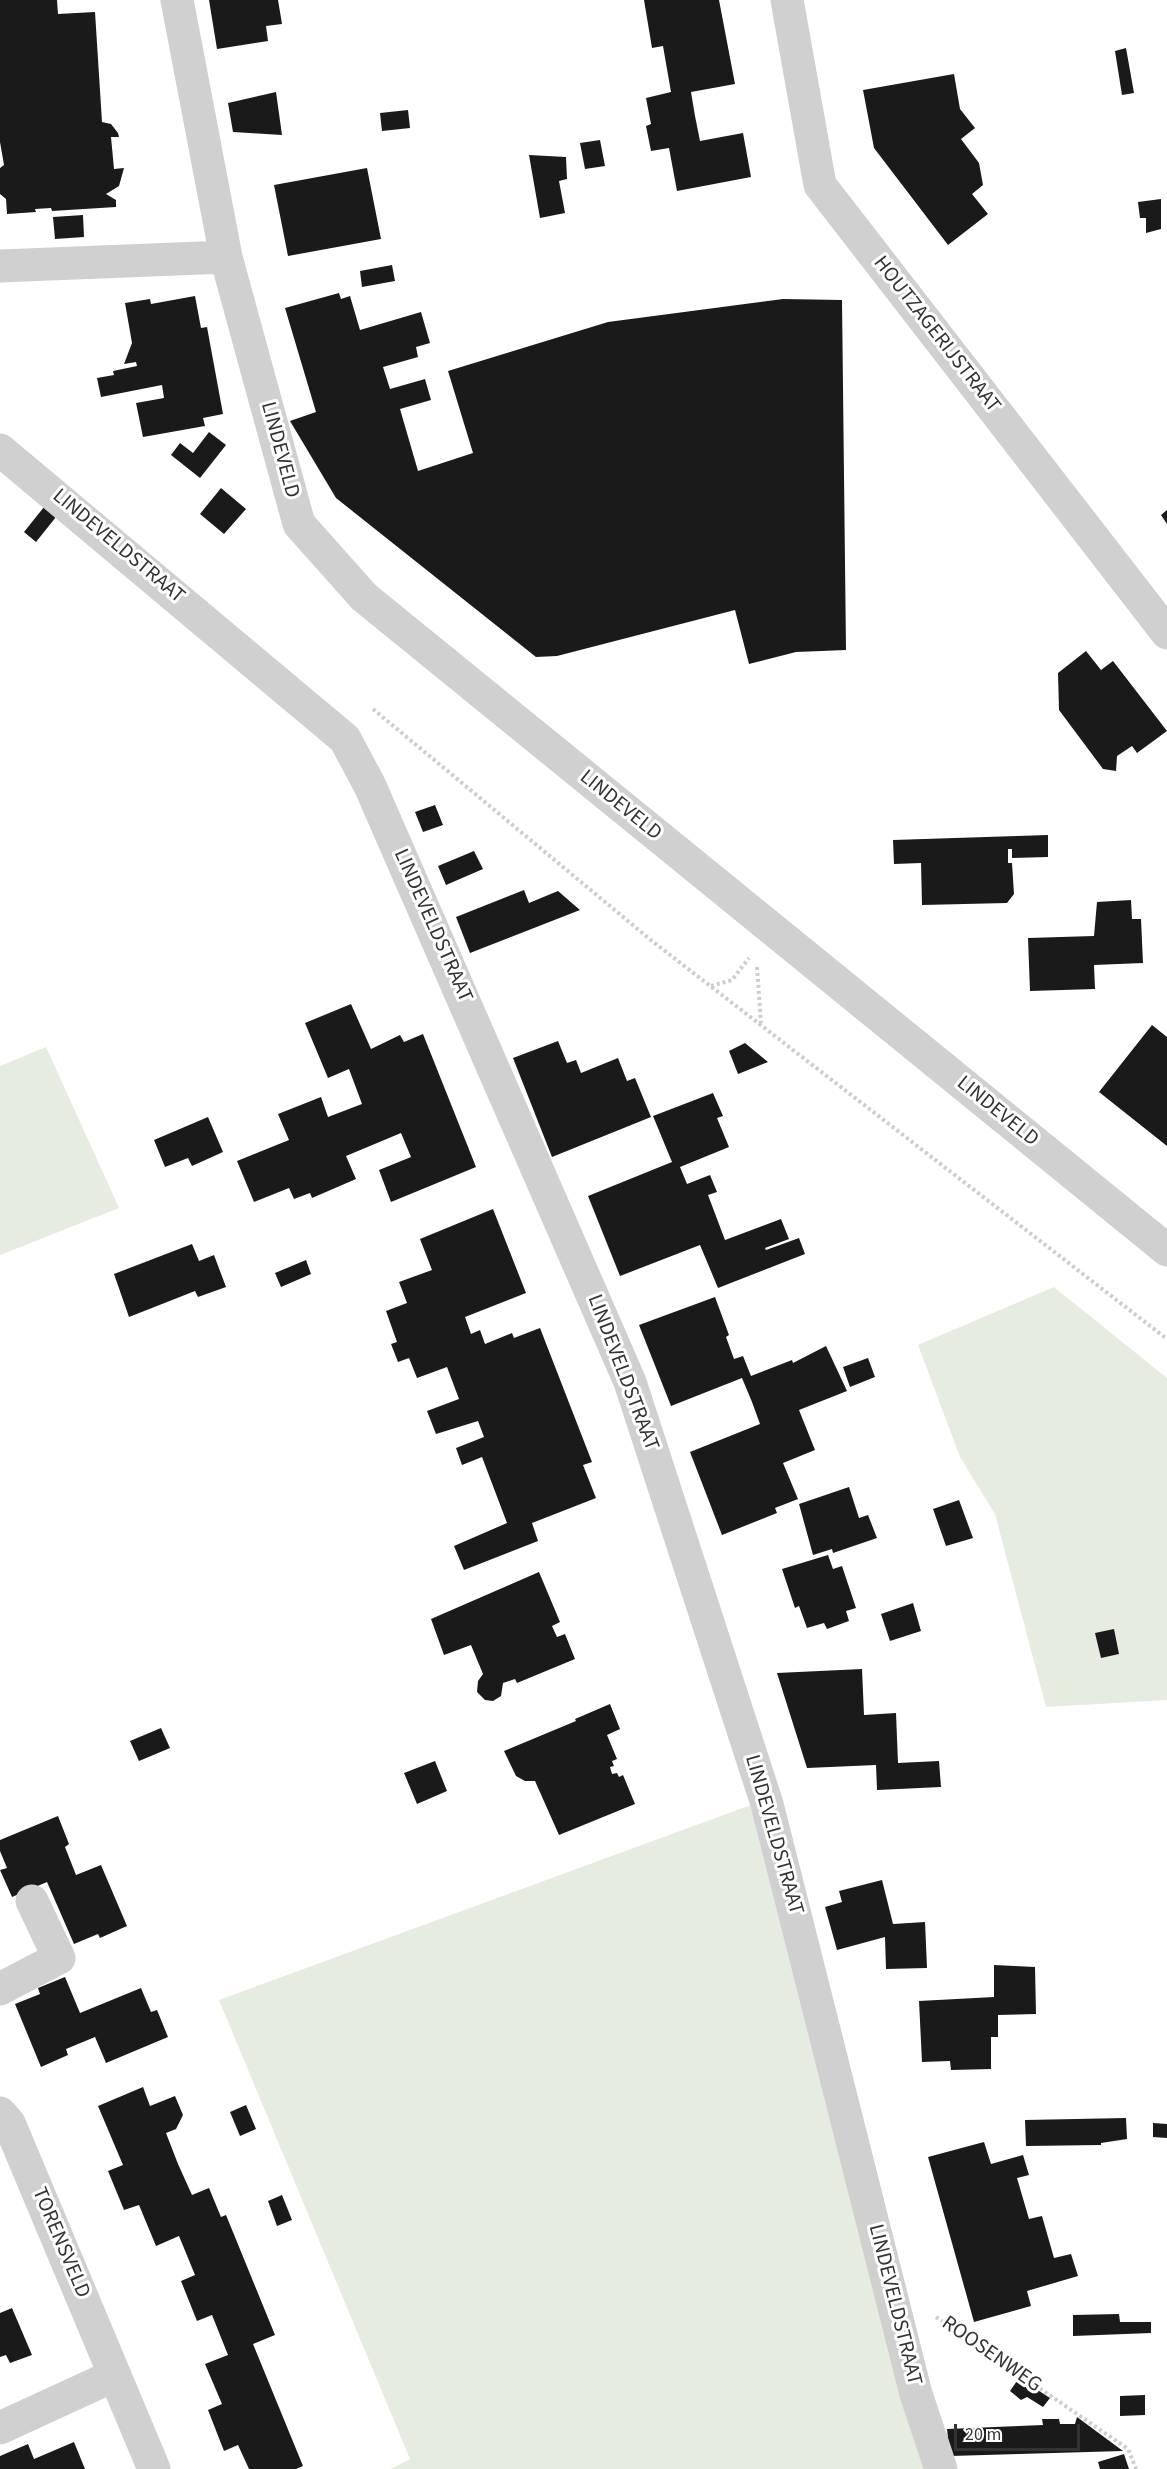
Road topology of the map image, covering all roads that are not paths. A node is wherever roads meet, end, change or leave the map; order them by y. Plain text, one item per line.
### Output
1 (177, 0) edge
2 (787, 0) edge
3 (226, 257) junction
4 (0, 266) edge
5 (0, 450) edge
6 (1167, 633) edge
7 (1167, 1250) edge
8 (32, 1901) dead end
9 (0, 1989) edge
10 (0, 2113) edge
11 (115, 2375) junction
12 (0, 2428) edge
13 (154, 2469) edge
14 (941, 2469) edge

1 - 3 street
2 - 6 street, HOUTZAGERIJSTRAAT
3 - 4 street
3 - 7 street, LINDEVELD
5 - 14 street, LINDEVELDSTRAAT
8 - 9 street
10 - 11 street, TORENSVELD
11 - 12 street
11 - 13 street, TORENSVELD

